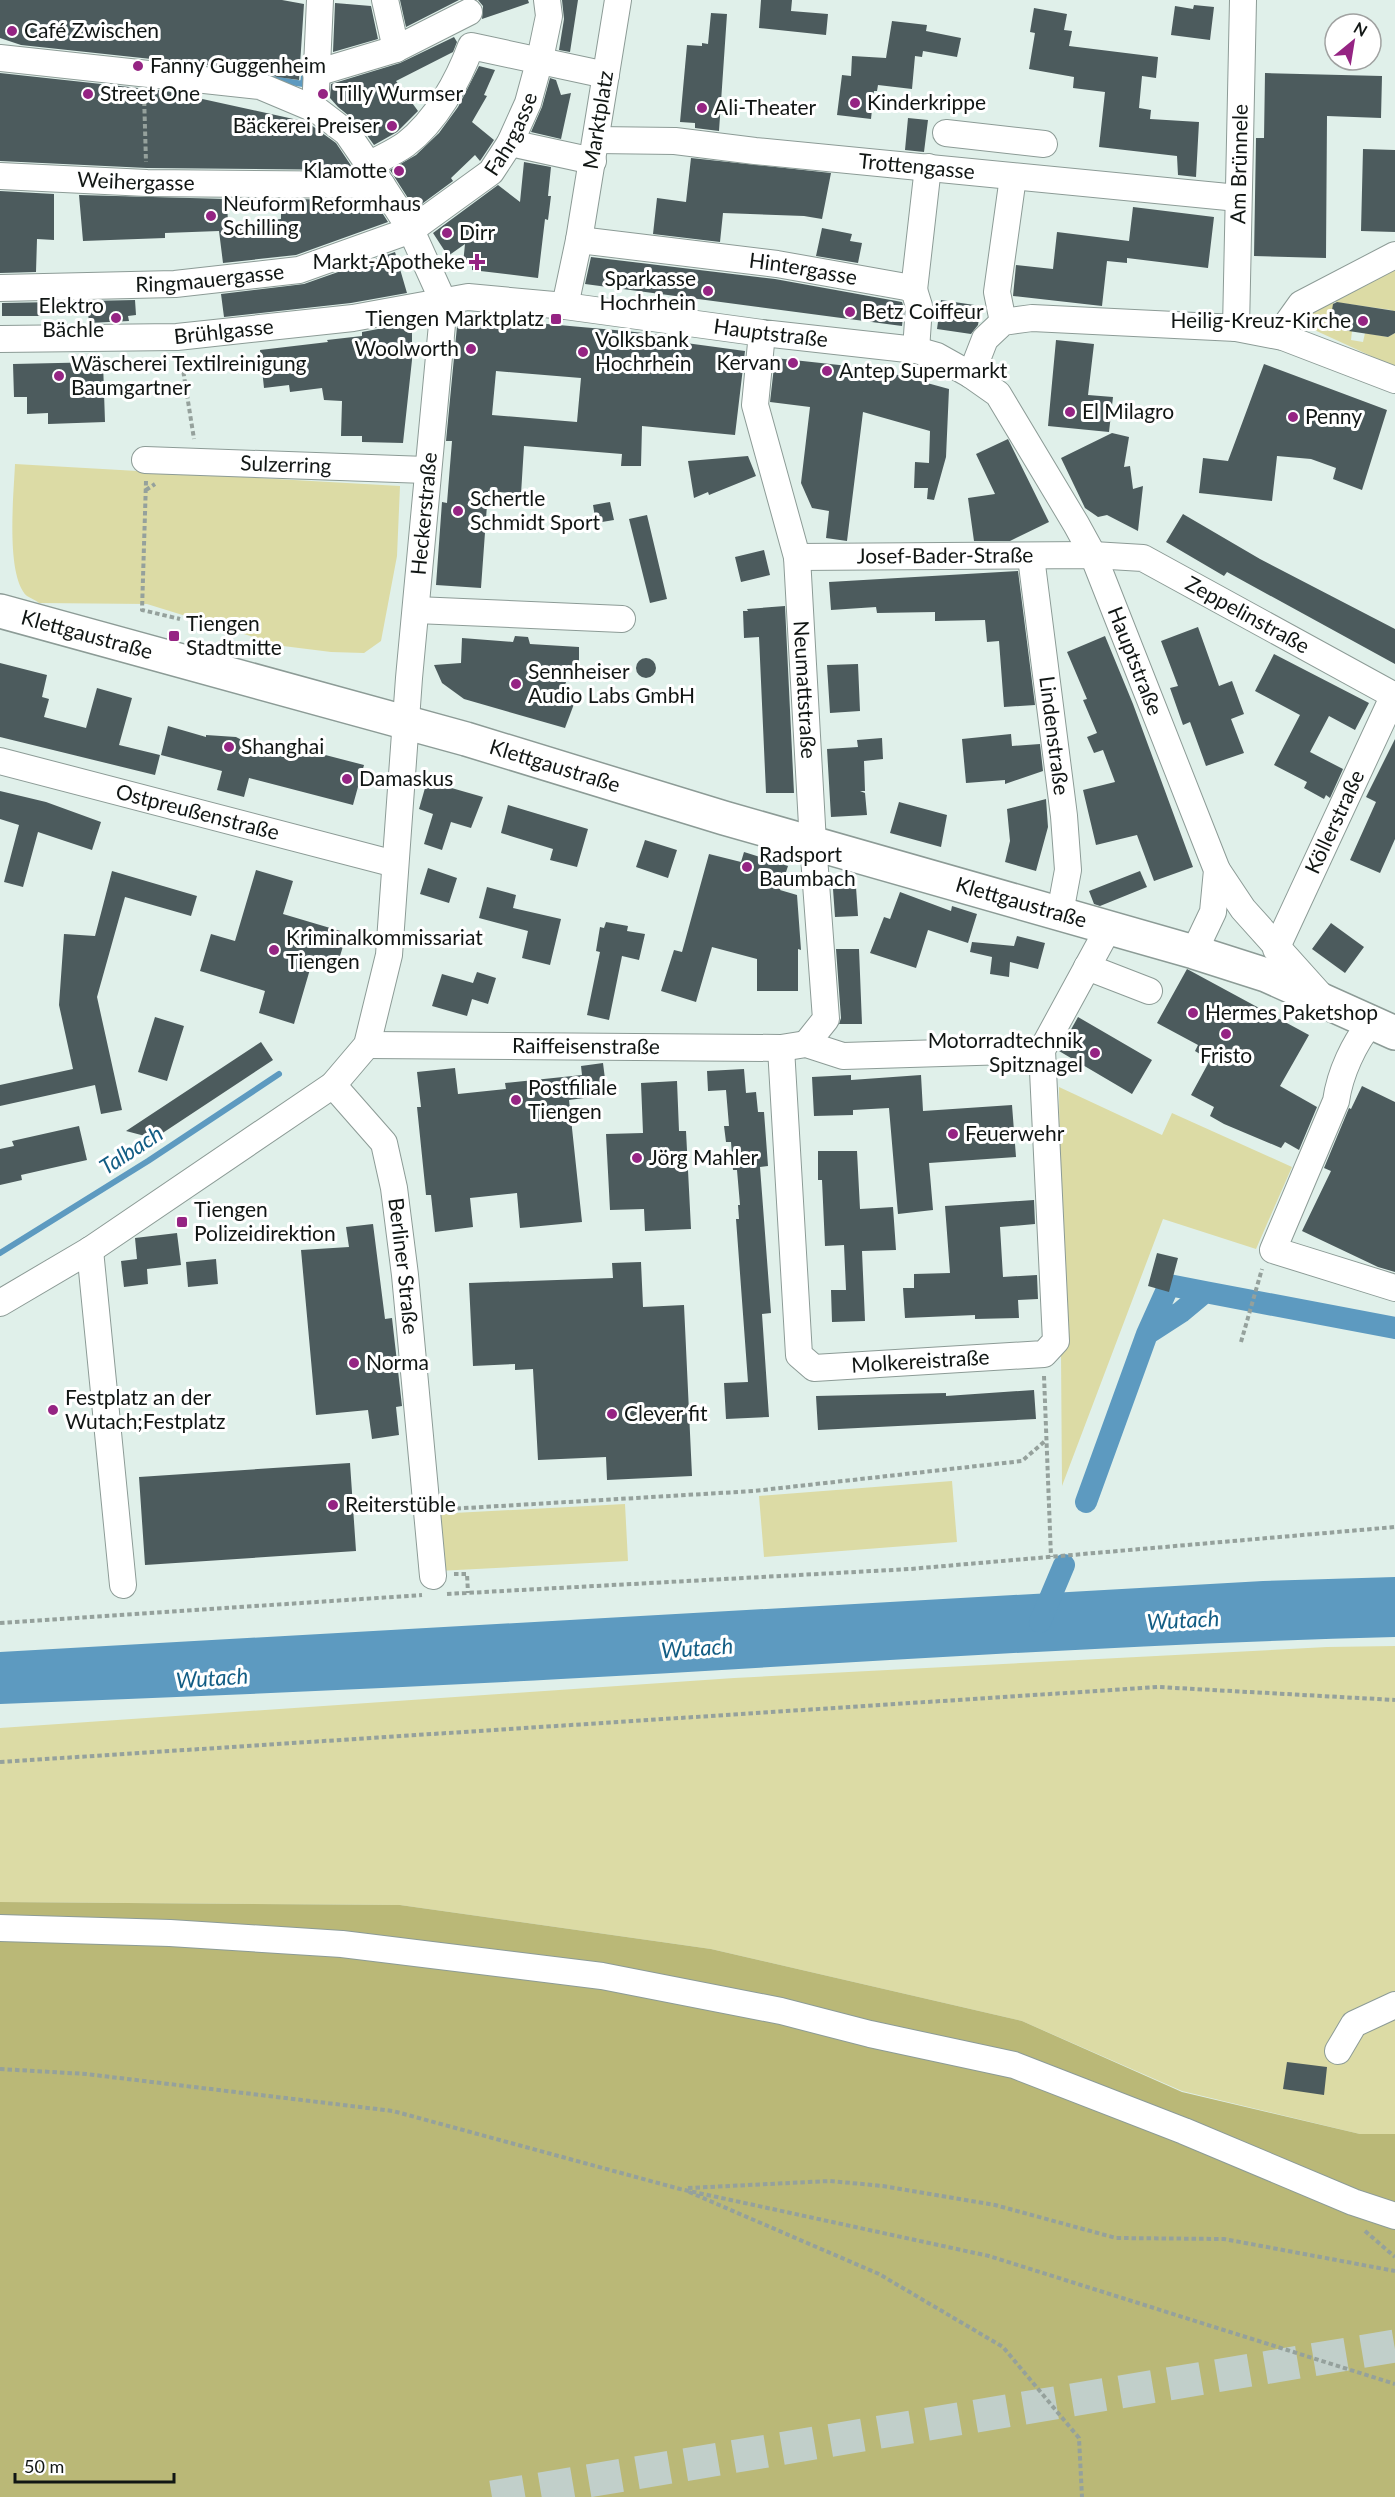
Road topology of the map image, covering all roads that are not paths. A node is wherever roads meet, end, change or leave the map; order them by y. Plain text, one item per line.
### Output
1 (320, 0) edge
2 (385, 0) edge
3 (547, 0) edge
4 (618, 0) edge
5 (1243, 0) edge
6 (466, 6) edge
7 (471, 46) junction
8 (396, 49) junction
9 (0, 58) edge
10 (540, 59) junction
11 (316, 73) junction
12 (606, 75) junction
13 (317, 110) junction
14 (946, 133) dead end
15 (990, 138) junction
16 (510, 143) junction
17 (1044, 144) dead end
18 (595, 150) junction
19 (928, 167) junction
20 (985, 174) junction
21 (376, 175) junction
22 (0, 176) edge
23 (1013, 177) junction
24 (1238, 198) junction
25 (411, 230) junction
26 (579, 240) junction
27 (1395, 255) edge
28 (0, 288) edge
29 (914, 290) junction
30 (444, 303) junction
31 (565, 306) junction
32 (1003, 322) junction
33 (1236, 328) junction
34 (762, 333) junction
35 (1283, 337) junction
36 (0, 339) edge
37 (916, 350) junction
38 (971, 375) junction
39 (1395, 380) edge
40 (146, 460) dead end
41 (426, 470) junction
42 (1093, 555) junction
43 (797, 557) junction
44 (1031, 557) junction
45 (416, 610) junction
46 (0, 611) edge
47 (622, 619) dead end
48 (1395, 696) edge
49 (406, 725) junction
50 (0, 761) edge
51 (813, 843) junction
52 (395, 864) junction
53 (1217, 870) junction
54 (1060, 913) junction
55 (1109, 927) junction
56 (1276, 949) junction
57 (1194, 952) junction
58 (1087, 968) junction
59 (1149, 991) dead end
60 (1324, 999) junction
61 (1384, 1027) edge
62 (806, 1044) junction
63 (367, 1045) junction
64 (781, 1048) junction
65 (1042, 1050) junction
66 (333, 1085) junction
67 (90, 1250) junction
68 (1395, 1288) edge
69 (0, 1303) edge
70 (123, 1585) dead end
71 (437, 1588) road end
72 (0, 1928) edge
73 (1395, 2005) edge
74 (1338, 2051) dead end
75 (1395, 2216) edge

1 - 11 street
2 - 8 street
3 - 10 street, Fahrgasse
4 - 12 street, Marktplatz
5 - 24 street, Am Brünnele
6 - 7 street
6 - 8 street
7 - 10 street
7 - 21 street
8 - 11 street
9 - 13 street
10 - 12 street
10 - 16 street, Fahrgasse
11 - 13 street
12 - 18 street, Marktplatz
13 - 21 street
14 - 15 street
15 - 17 street
15 - 20 street
16 - 18 street, Trottengasse
16 - 25 street, Fahrgasse
18 - 19 street, Trottengasse
18 - 26 street, Marktplatz
19 - 20 street, Trottengasse
19 - 29 street
20 - 23 street, Trottengasse
21 - 22 street, Weihergasse
21 - 25 street
23 - 24 street, Trottengasse
23 - 32 street
24 - 33 street, Am Brünnele
25 - 28 street, Ringmauergasse
25 - 30 street
26 - 29 street, Hintergasse
26 - 31 street, Marktplatz
27 - 35 street
29 - 37 street
30 - 31 street, Hauptstraße
30 - 36 street, Brühlgasse
30 - 41 street, Heckerstraße
31 - 34 street, Hauptstraße
32 - 33 street
32 - 38 street
33 - 35 street
34 - 37 street, Hauptstraße
34 - 43 street, Neumattstraße
35 - 39 street
37 - 38 street, Hauptstraße
38 - 42 street, Hauptstraße
40 - 41 street, Sulzerring
41 - 45 street, Heckerstraße
42 - 44 street, Josef-Bader-Straße
42 - 48 street, Zeppelinstraße
42 - 53 street, Hauptstraße
43 - 44 street, Josef-Bader-Straße
43 - 51 street, Neumattstraße
44 - 54 street, Lindenstraße
45 - 47 street
45 - 49 street, Heckerstraße
46 - 49 main road, Klettgaustraße
48 - 56 street, Köllerstraße
49 - 51 main road, Klettgaustraße
49 - 52 street
50 - 52 street, Ostpreußenstraße
51 - 54 main road, Klettgaustraße
51 - 62 street, Neumattstraße
52 - 63 street
53 - 56 street
53 - 57 street, Hauptstraße
54 - 55 main road, Klettgaustraße
55 - 57 main road, Klettgaustraße
55 - 58 street
56 - 60 street
57 - 60 main road, Klettgaustraße
58 - 59 street
58 - 65 street
60 - 61 main road, Klettgaustraße
61 - 68 street
62 - 64 street, Raiffeisenstraße
62 - 65 street
63 - 64 street, Raiffeisenstraße
63 - 66 street
64 - 65 street, Molkereistraße
66 - 67 street
66 - 71 street, Berliner Straße
67 - 69 street
67 - 70 street
72 - 75 street
73 - 74 street

